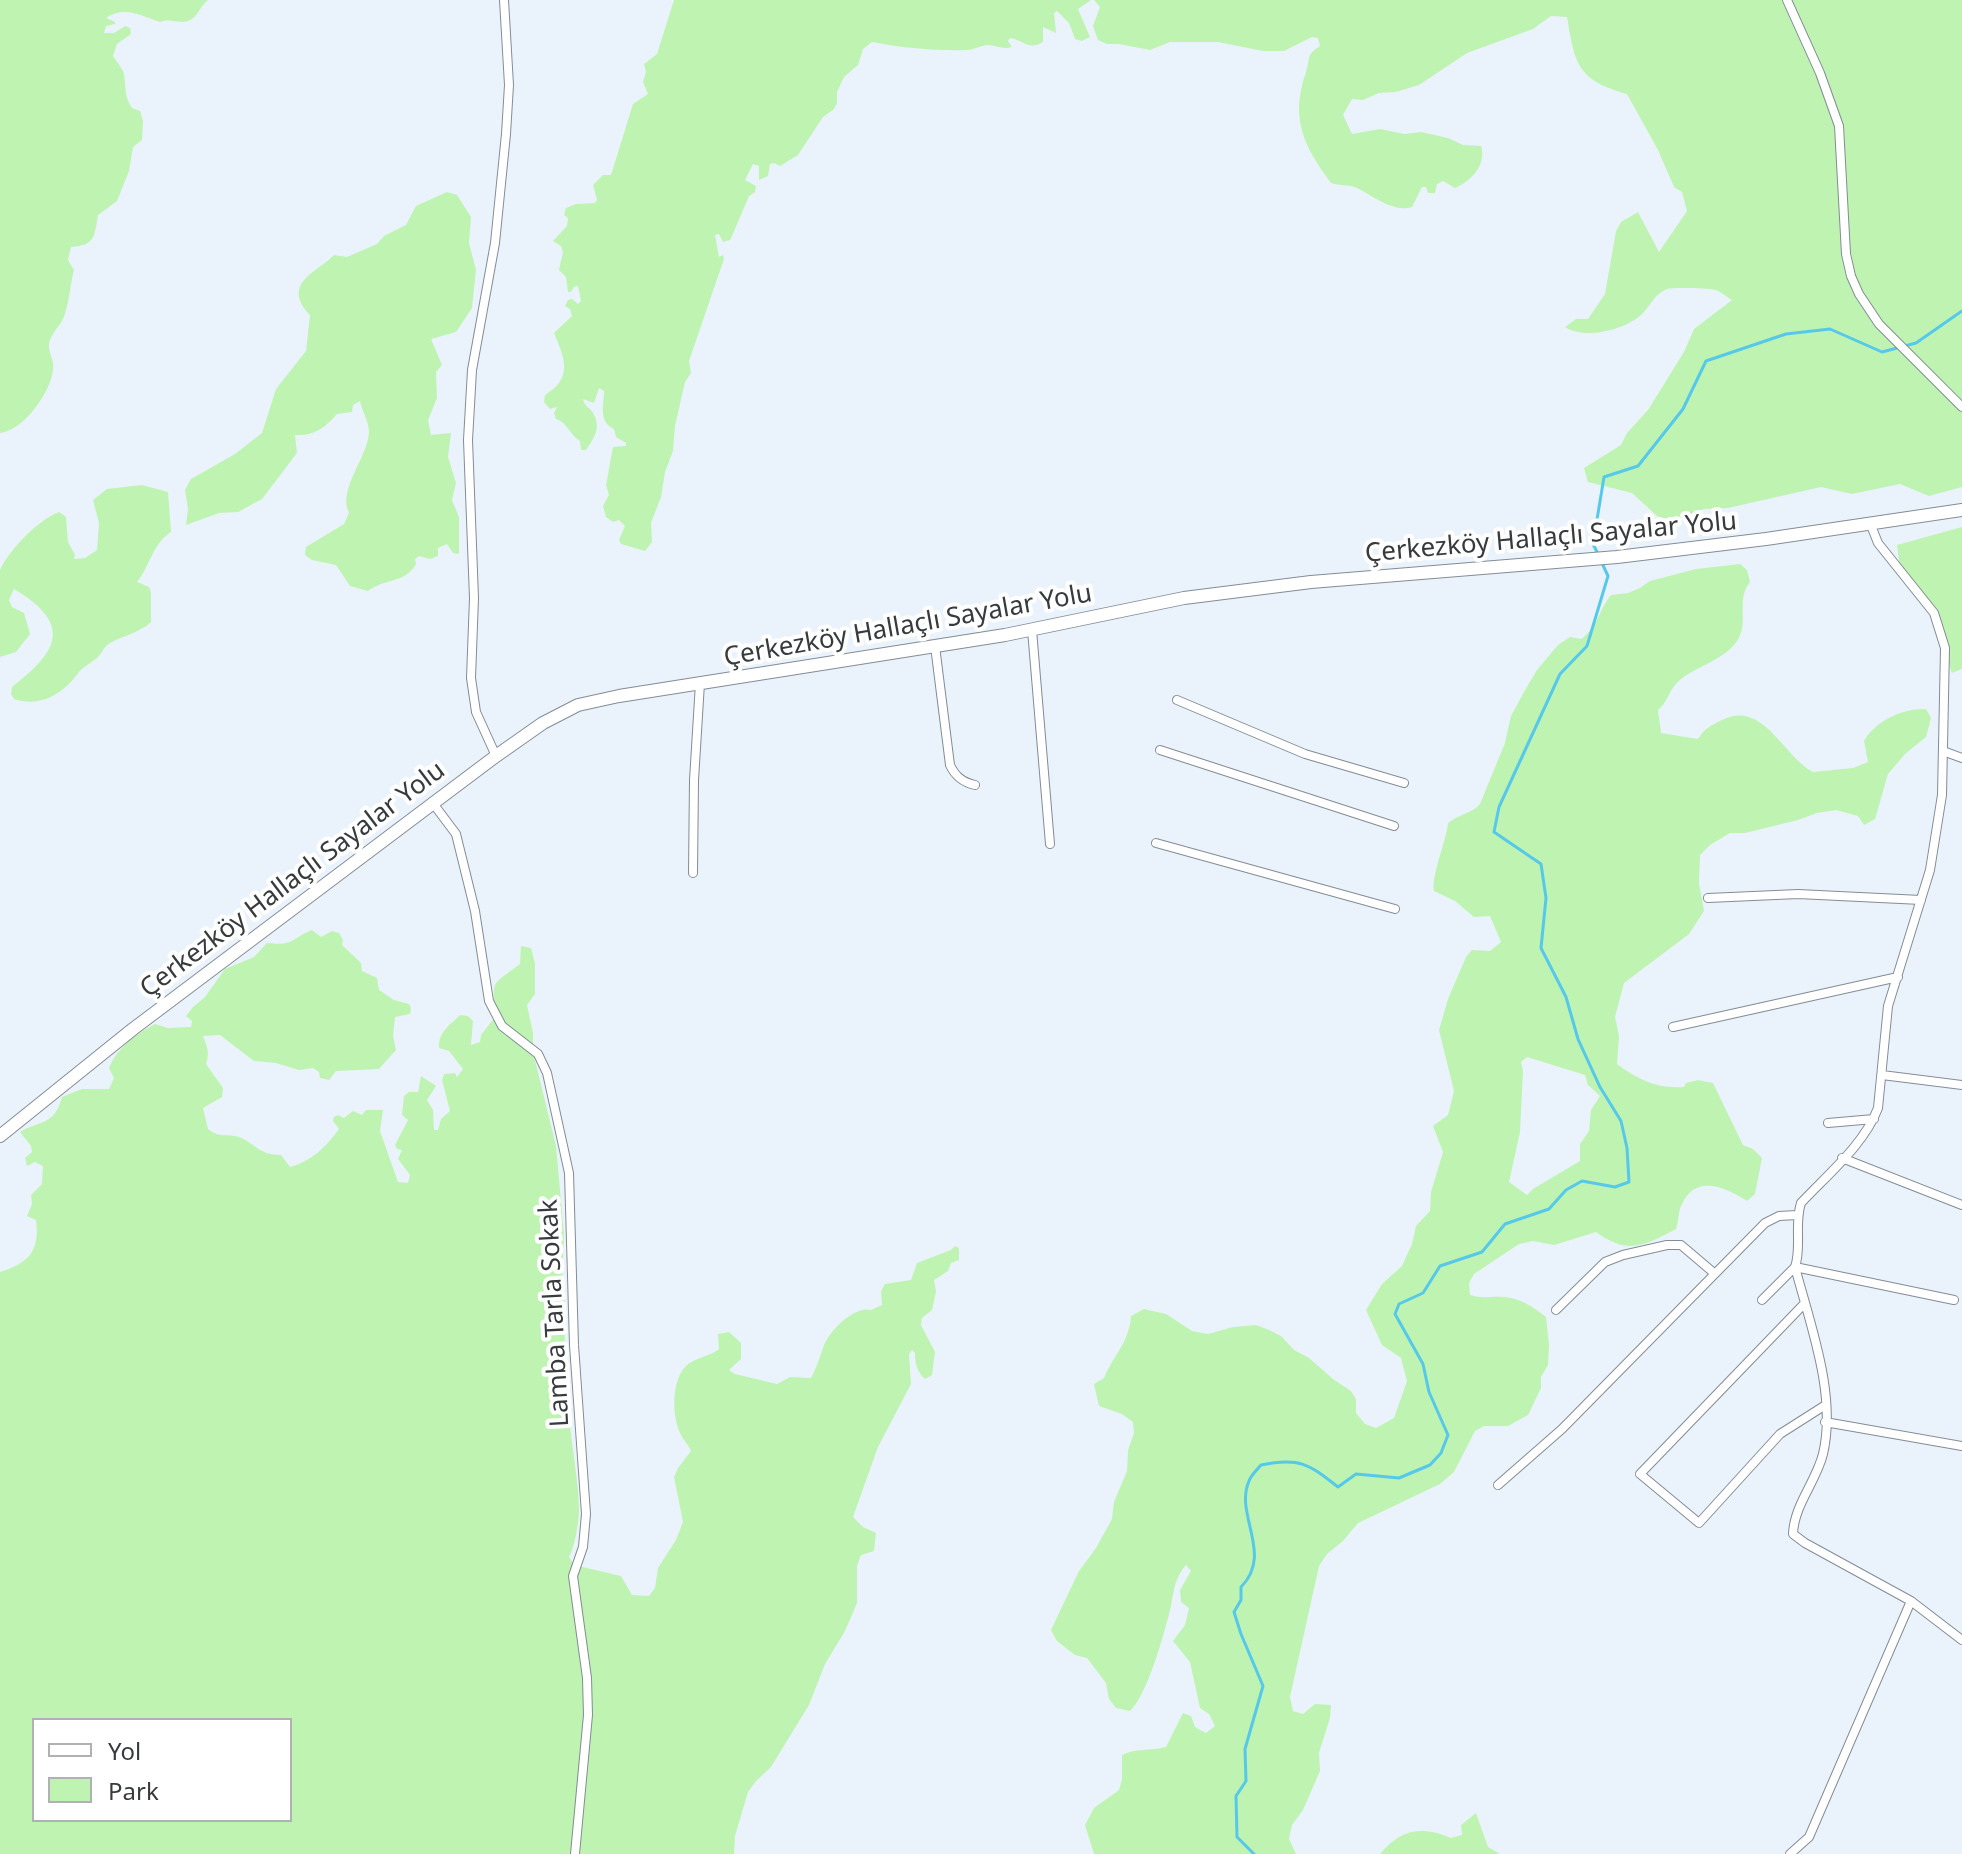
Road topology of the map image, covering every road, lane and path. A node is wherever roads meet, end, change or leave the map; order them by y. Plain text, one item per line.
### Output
1 (504, 0) edge
2 (1787, 0) edge
3 (1962, 407) edge
4 (1962, 510) edge
5 (1870, 523) junction
6 (1032, 630) junction
7 (935, 646) junction
8 (700, 683) junction
9 (1177, 700) dead end
10 (1160, 750) dead end
11 (1943, 751) junction
12 (496, 756) junction
13 (1962, 758) edge
14 (1404, 783) dead end
15 (975, 785) dead end
16 (432, 802) junction
17 (1394, 826) dead end
18 (1156, 843) dead end
19 (1050, 844) dead end
20 (693, 873) dead end
21 (1708, 898) dead end
22 (1921, 900) junction
23 (1395, 909) dead end
24 (1898, 977) junction
25 (1673, 1027) dead end
26 (1882, 1075) junction
27 (1962, 1085) edge
28 (1874, 1119) junction
29 (1828, 1123) dead end
30 (0, 1136) edge
31 (1842, 1158) junction
32 (1962, 1205) edge
33 (1797, 1215) junction
34 (1795, 1267) junction
35 (1714, 1273) junction
36 (1762, 1300) dead end
37 (1954, 1300) dead end
38 (1804, 1304) junction
39 (1556, 1310) dead end
40 (1824, 1406) junction
41 (1825, 1422) junction
42 (1962, 1446) edge
43 (1498, 1485) dead end
44 (1911, 1601) junction
45 (1962, 1640) edge
46 (575, 1854) edge
47 (1790, 1854) edge

1 - 12 street
2 - 3 street
4 - 5 main road, Çerkezköy Hallaçlı Sayalar Yolu
5 - 6 main road, Çerkezköy Hallaçlı Sayalar Yolu
5 - 11 street
6 - 7 main road, Çerkezköy Hallaçlı Sayalar Yolu
6 - 19 street
7 - 8 main road, Çerkezköy Hallaçlı Sayalar Yolu
7 - 15 street
8 - 12 main road, Çerkezköy Hallaçlı Sayalar Yolu
8 - 20 street
9 - 14 street
10 - 17 street
11 - 13 street
11 - 22 street
12 - 16 main road, Çerkezköy Hallaçlı Sayalar Yolu
16 - 30 main road, Çerkezköy Hallaçlı Sayalar Yolu
16 - 46 street, Lamba Tarla Sokak
18 - 23 street
21 - 22 street
22 - 24 street
24 - 25 street
24 - 26 street
26 - 27 street
26 - 28 street
28 - 29 street
28 - 31 street
31 - 32 street
31 - 33 street
33 - 34 street
33 - 35 street
34 - 36 street
34 - 37 street
34 - 38 street
35 - 39 street
35 - 43 street
38 - 40 street
38 - 40 street
40 - 41 street
41 - 42 street
41 - 44 street
44 - 45 street
44 - 47 street

